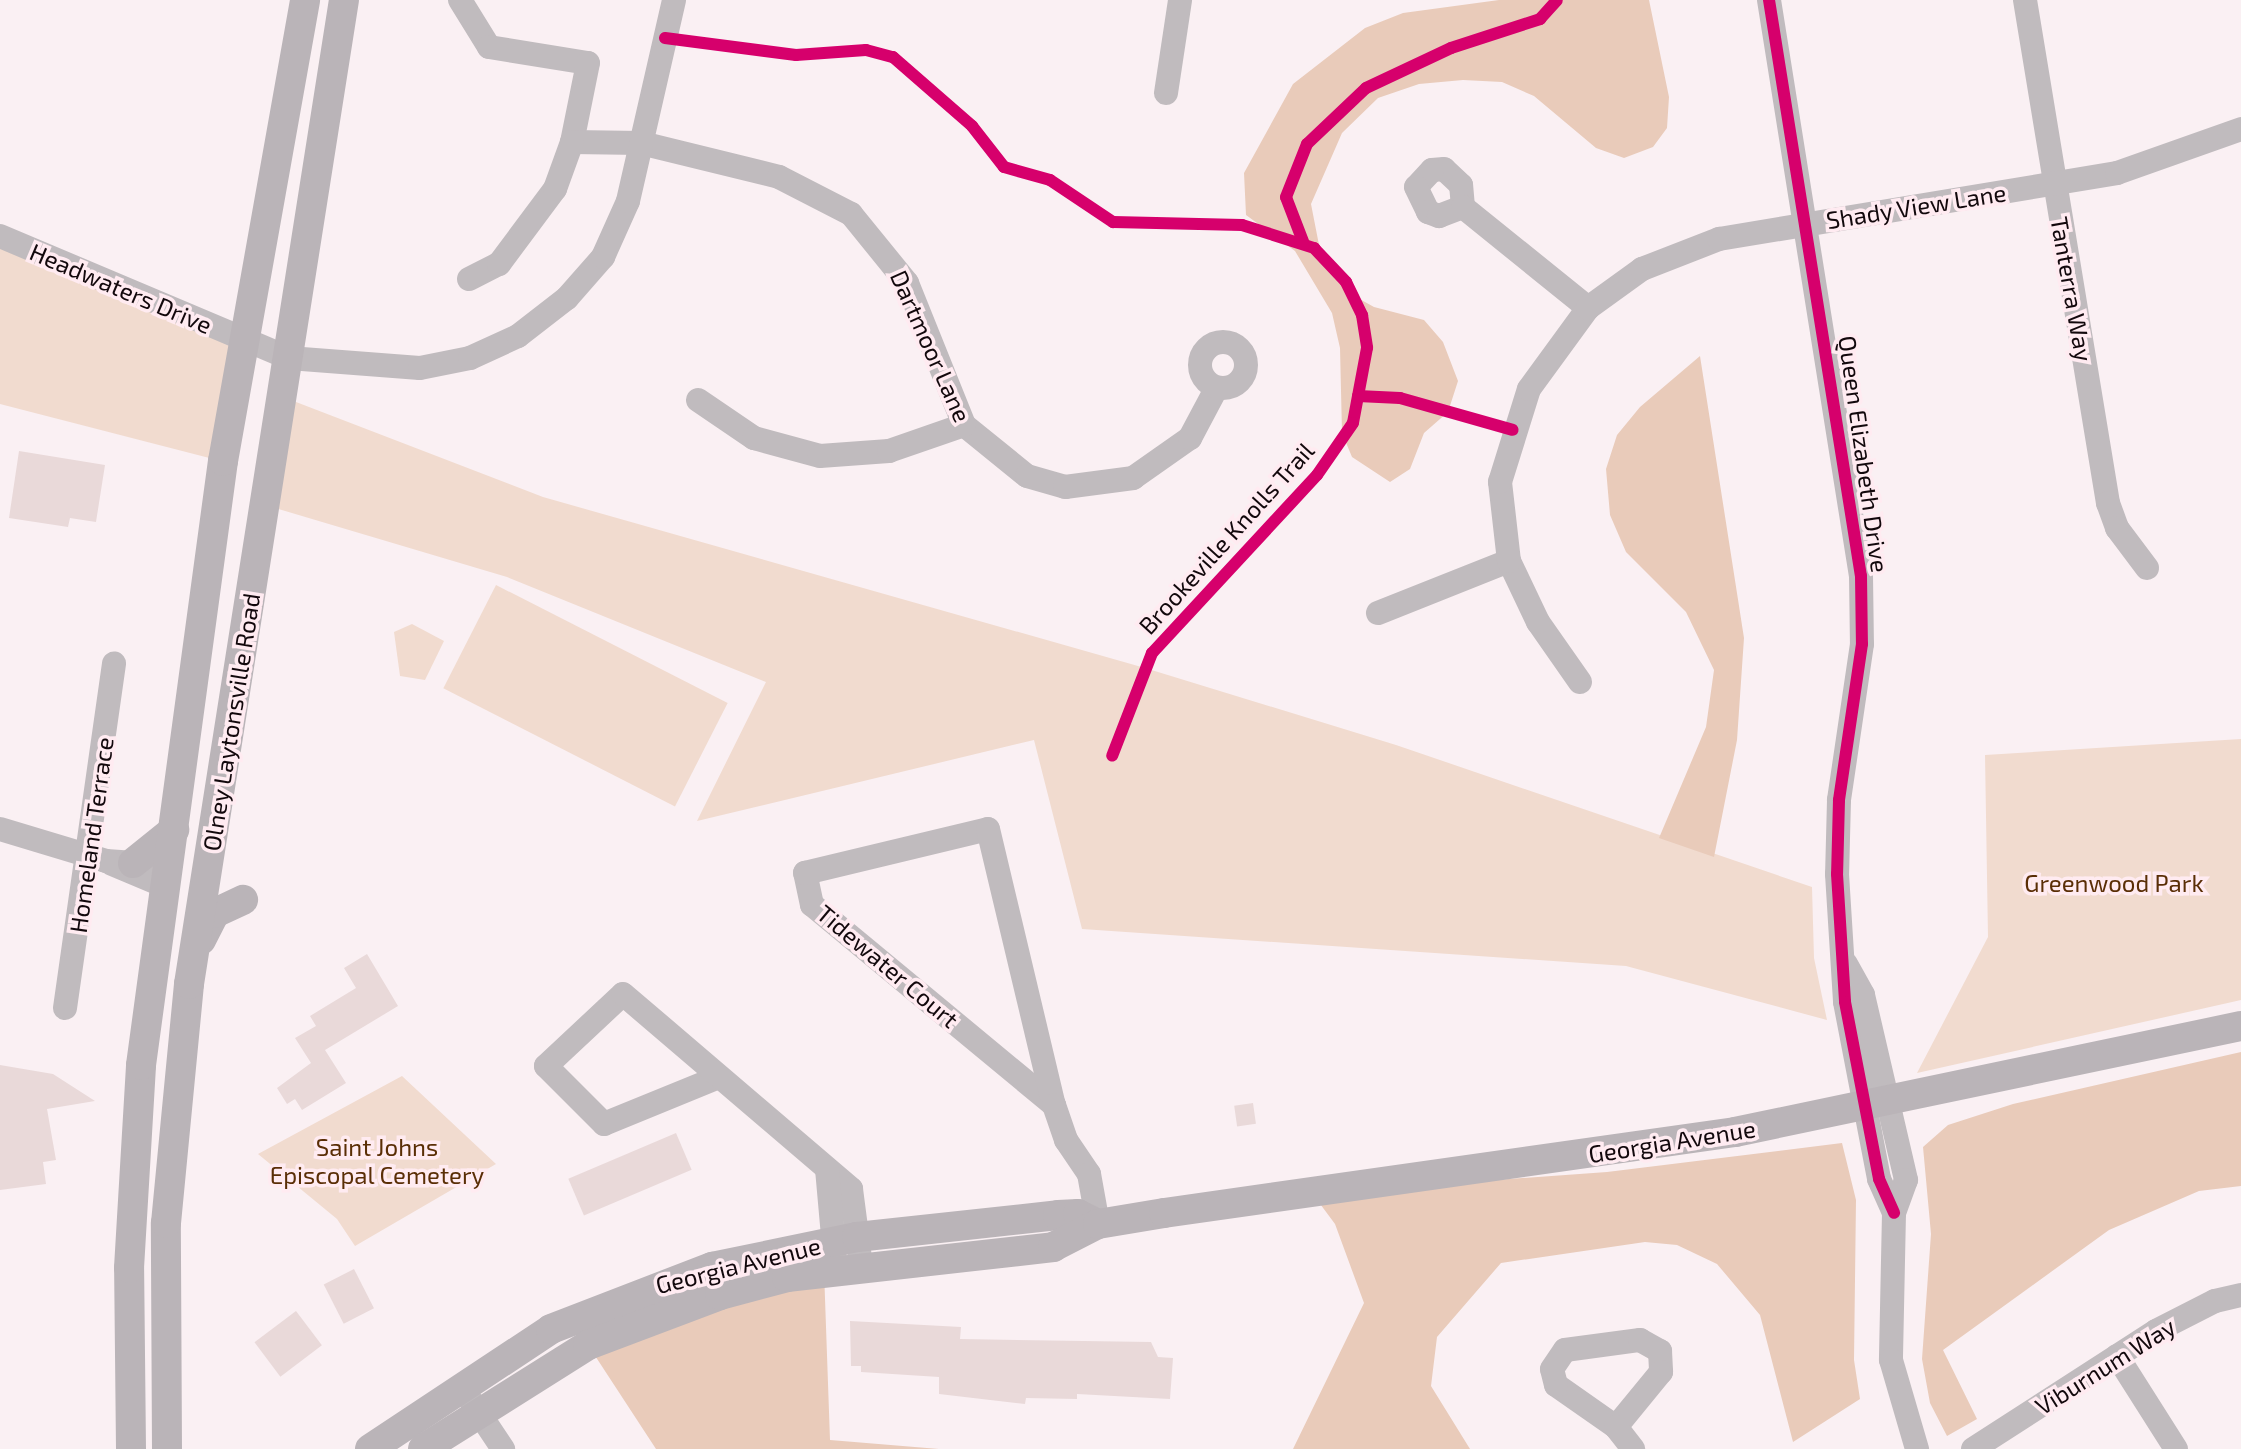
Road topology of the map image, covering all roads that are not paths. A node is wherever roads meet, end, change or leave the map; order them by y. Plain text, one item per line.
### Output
1 (305, 0) edge
2 (344, 0) edge
3 (460, 0) edge
4 (674, 0) edge
5 (1180, 0) edge
6 (1769, 0) edge
7 (2025, 0) edge
8 (1166, 93) dead end
9 (2241, 129) edge
10 (572, 142) junction
11 (641, 143) junction
12 (2054, 183) junction
13 (1463, 207) dead end
14 (1806, 224) junction
15 (0, 236) edge
16 (469, 279) dead end
17 (1588, 308) junction
18 (243, 340) junction
19 (289, 358) junction
20 (1216, 389) dead end
21 (698, 400) dead end
22 (964, 425) junction
23 (1509, 561) junction
24 (2147, 568) dead end
25 (1378, 613) dead end
26 (114, 663) dead end
27 (1580, 682) dead end
28 (0, 829) edge
29 (174, 830) junction
30 (110, 860) junction
31 (168, 877) junction
32 (243, 900) dead end
33 (194, 952) junction
34 (65, 1008) dead end
35 (2241, 1026) edge
36 (719, 1077) junction
37 (1876, 1104) junction
38 (1054, 1105) junction
39 (1098, 1224) junction
40 (847, 1253) junction
41 (2241, 1295) edge
42 (2117, 1356) junction
43 (462, 1383) junction
44 (476, 1410) junction
45 (1616, 1427) junction
46 (131, 1449) edge
47 (167, 1449) edge
48 (370, 1449) edge
49 (423, 1449) edge
50 (503, 1449) edge
51 (1633, 1449) edge
52 (1917, 1449) edge
53 (1973, 1449) edge
54 (2176, 1449) edge

1 - 18 main road, Olney Laytonsville Road
2 - 19 main road, Olney Laytonsville Road
3 - 10 street
4 - 11 street, Headwaters Drive
5 - 8 street
6 - 14 street, Queen Elizabeth Drive
7 - 12 street, Tanterra Way
9 - 12 street, Shady View Lane
10 - 11 street, Dartmoor Lane
10 - 16 street
11 - 19 street, Headwaters Drive
11 - 22 street, Dartmoor Lane
12 - 14 street, Shady View Lane
12 - 24 street, Tanterra Way
13 - 17 street
14 - 17 street, Shady View Lane
14 - 37 street, Queen Elizabeth Drive
15 - 18 street, Headwaters Drive
17 - 23 street, Shady View Lane
18 - 19 street, Headwaters Drive
18 - 29 main road, Olney Laytonsville Road
19 - 33 main road, Olney Laytonsville Road
20 - 22 street, Dartmoor Lane
21 - 22 street
23 - 25 street
23 - 27 street, Shady View Lane
26 - 30 street, Homeland Terrace
28 - 30 street
29 - 30 main road
29 - 31 main road, Olney Laytonsville Road
30 - 31 street
30 - 34 street, Homeland Terrace
31 - 46 main road, Olney Laytonsville Road
32 - 33 main road
33 - 47 main road, Olney Laytonsville Road
35 - 37 main road, Georgia Avenue
36 - 36 street
36 - 40 street
37 - 39 main road, Georgia Avenue
37 - 52 street, Queen Elizabeth Drive
38 - 38 street, Tidewater Court
38 - 39 street, Tidewater Court
39 - 40 main road, Georgia Avenue
40 - 43 main road, Georgia Avenue
40 - 44 main road, Georgia Avenue
41 - 42 street, Viburnum Way
42 - 53 street, Viburnum Way
42 - 54 street
43 - 44 street
43 - 48 main road, Georgia Avenue
44 - 49 main road, Georgia Avenue
44 - 50 street
45 - 45 street
45 - 51 street

